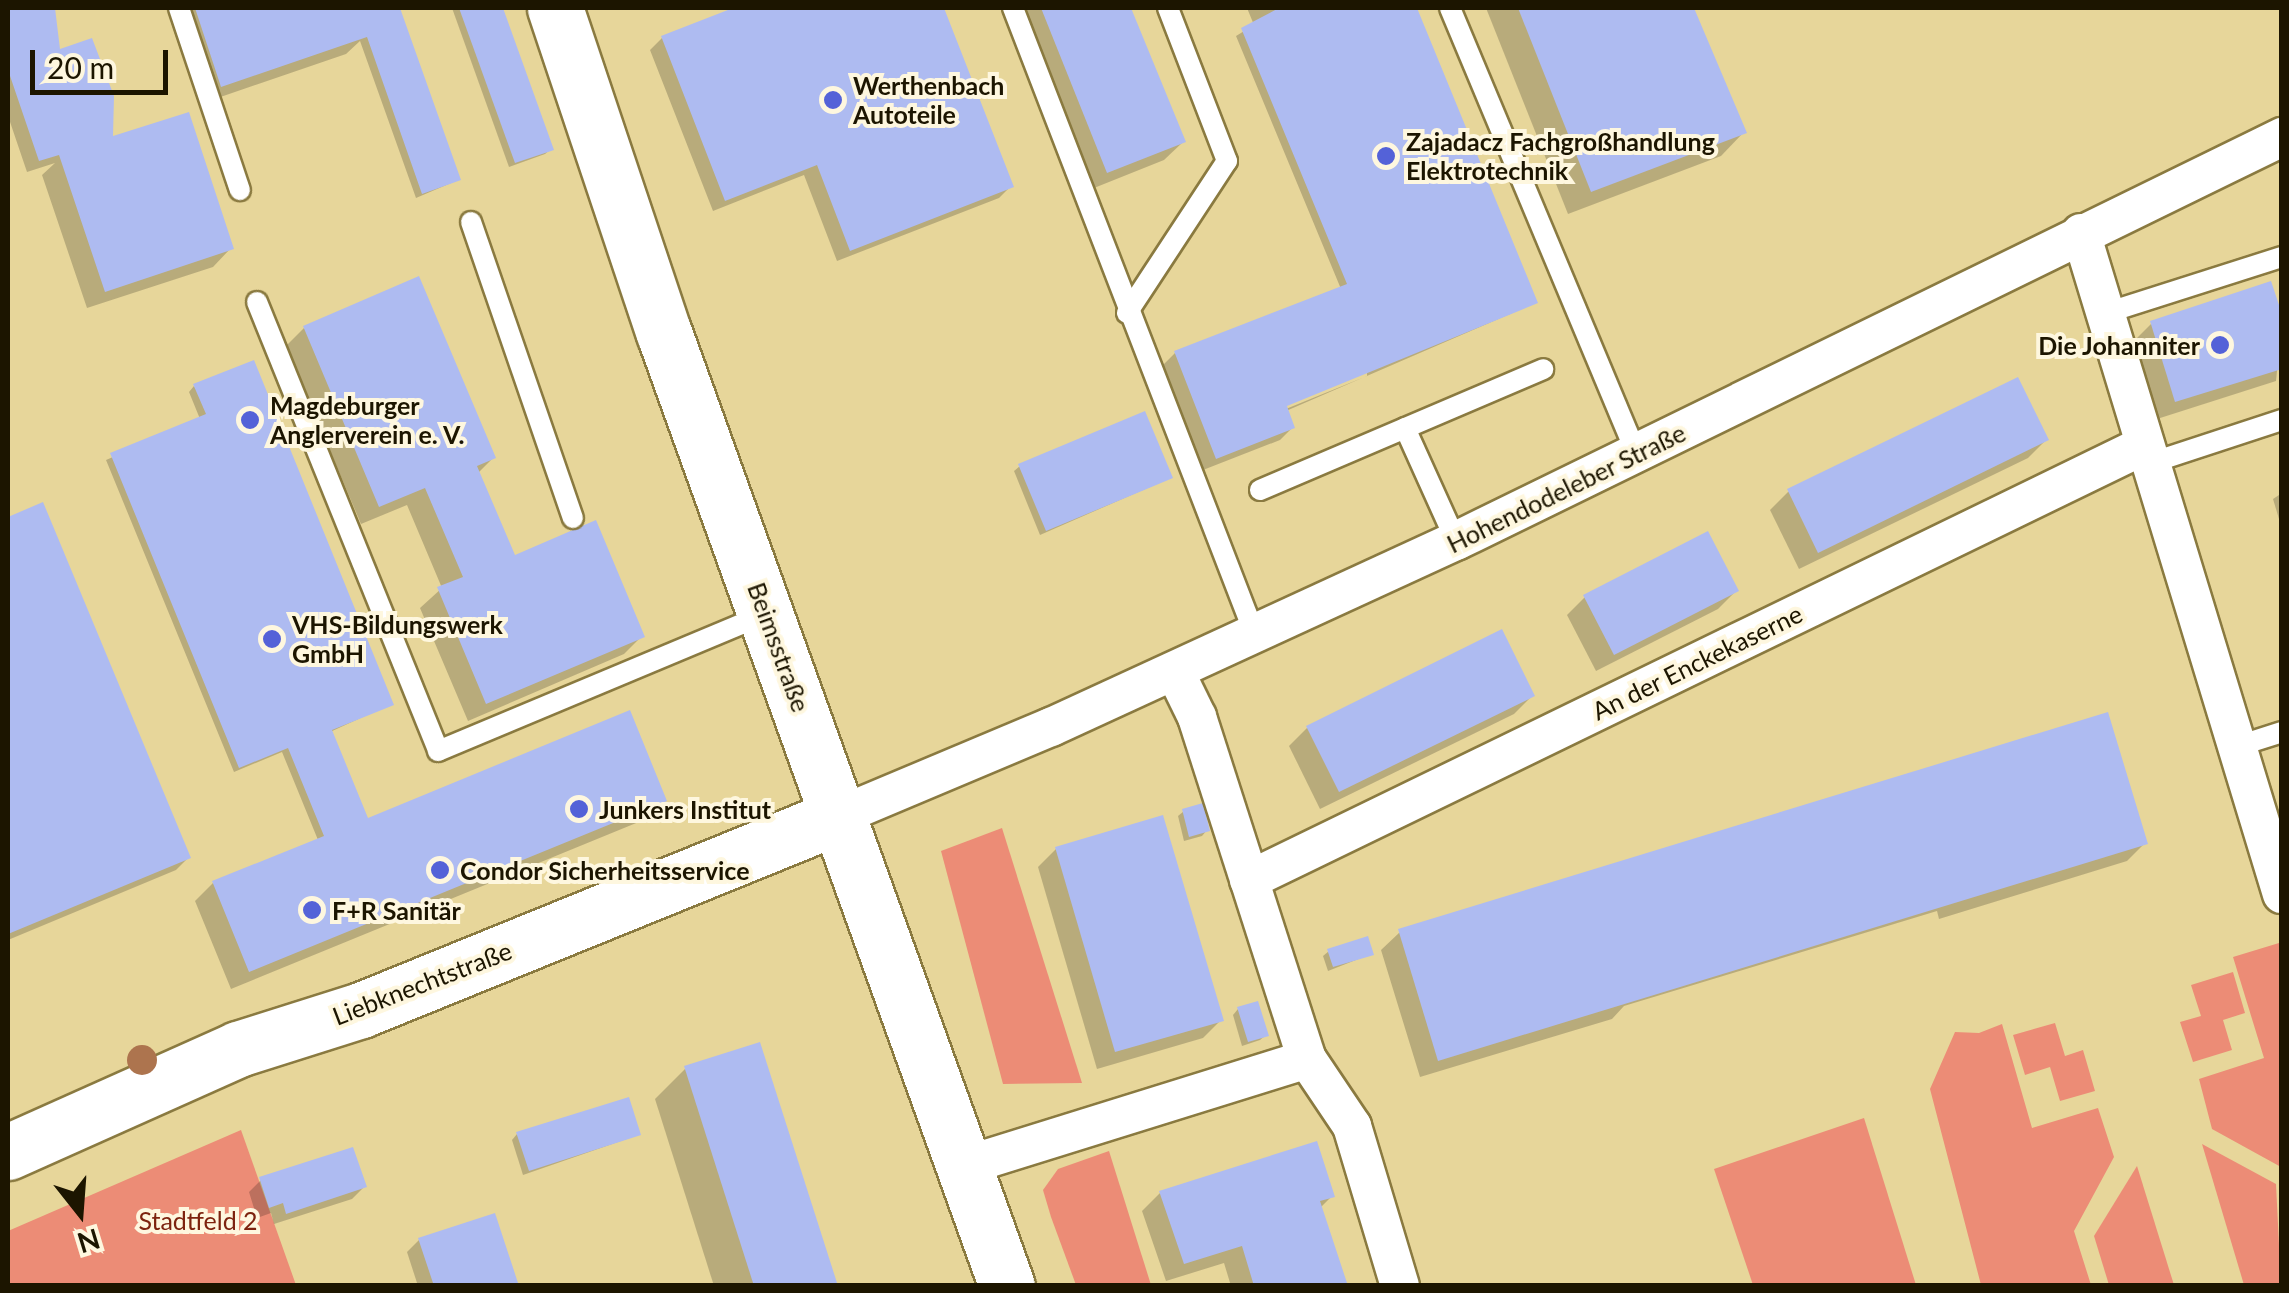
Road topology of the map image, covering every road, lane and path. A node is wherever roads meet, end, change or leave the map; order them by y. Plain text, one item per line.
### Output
1 (179, 8) edge
2 (556, 8) edge
3 (1013, 8) edge
4 (1168, 8) edge
5 (1450, 8) edge
6 (2282, 137) edge
7 (240, 190) dead end
8 (471, 222) dead end
9 (2081, 233) junction
10 (2282, 256) edge
11 (256, 302) dead end
12 (1127, 313) junction
13 (2106, 313) junction
14 (1544, 369) dead end
15 (2282, 420) edge
16 (1405, 428) junction
17 (2148, 454) junction
18 (1637, 455) junction
19 (1260, 490) dead end
20 (574, 518) dead end
21 (1456, 541) junction
22 (768, 614) junction
23 (1255, 634) junction
24 (1175, 672) junction
25 (2282, 732) edge
26 (2235, 746) junction
27 (839, 816) junction
28 (1249, 880) junction
29 (2282, 894) edge
30 (1307, 1059) junction
31 (8, 1152) edge
32 (964, 1166) junction
33 (1007, 1286) edge
34 (1400, 1286) edge

1 - 7 lane
2 - 22 street, Beimsstraße
3 - 12 lane
4 - 12 lane
5 - 18 lane
6 - 9 street, Hohendodeleber Straße
8 - 20 lane
9 - 13 street
9 - 18 street, Hohendodeleber Straße
10 - 13 lane
11 - 22 lane
12 - 23 lane
13 - 17 street
14 - 16 lane
15 - 17 lane
16 - 19 lane
16 - 21 lane
17 - 26 street
17 - 28 street, An der Enckekaserne
18 - 21 street, Hohendodeleber Straße
21 - 23 street, Hohendodeleber Straße
22 - 27 street, Beimsstraße
23 - 24 street, Hohendodeleber Straße
24 - 27 street, Hohendodeleber Straße
24 - 28 street
25 - 26 lane
26 - 29 street
27 - 31 street, Liebknechtstraße
27 - 32 street, Beimsstraße
28 - 30 street
30 - 32 street
30 - 34 street
32 - 33 street, Beimsstraße

